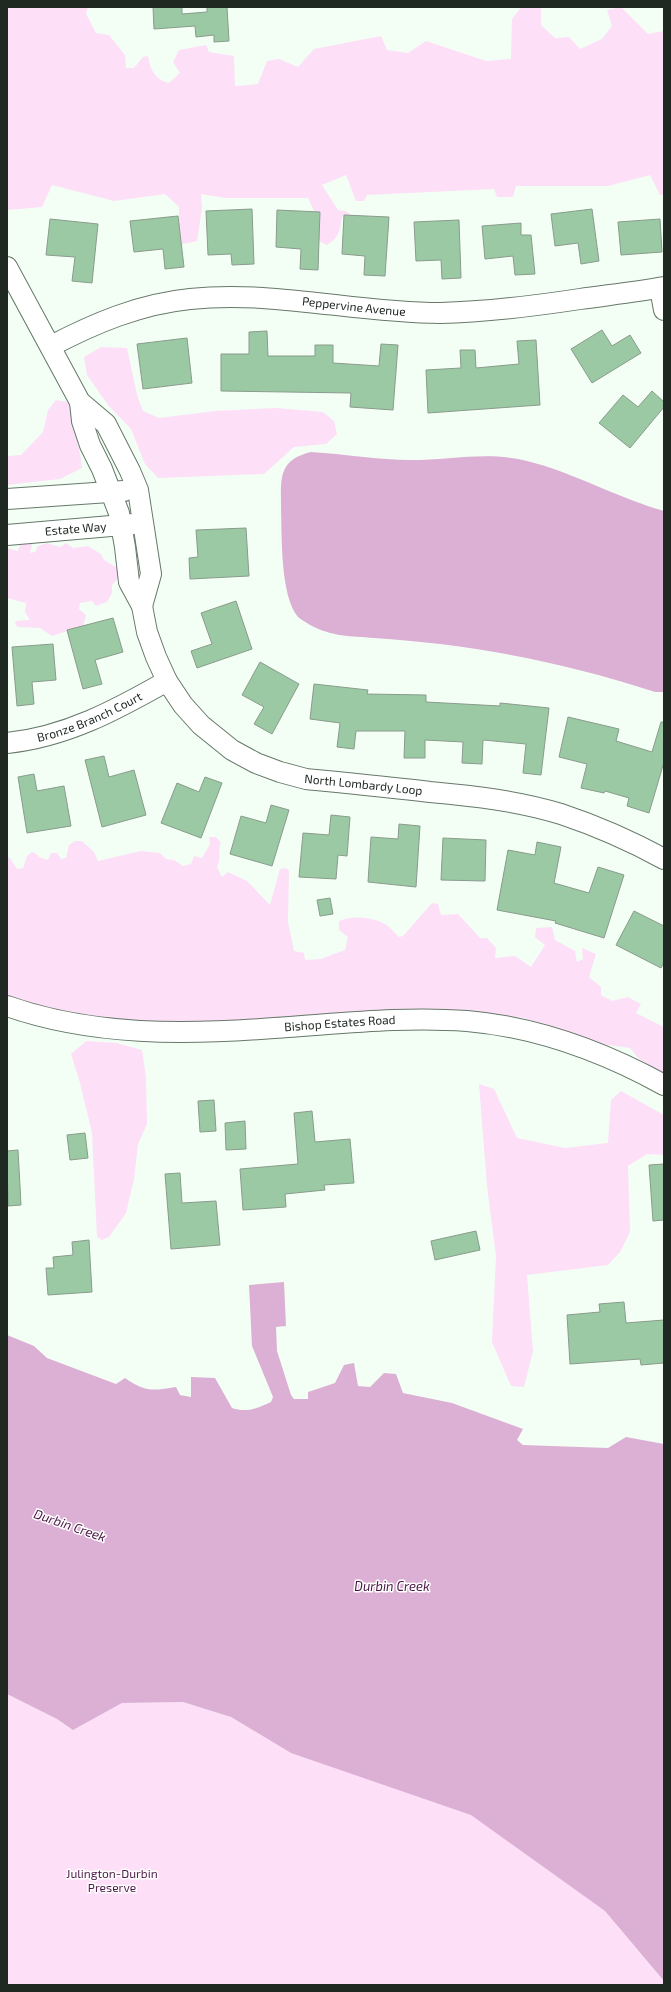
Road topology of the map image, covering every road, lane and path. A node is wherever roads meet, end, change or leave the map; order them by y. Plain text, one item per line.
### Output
1 (7, 267) edge
2 (662, 287) edge
3 (664, 310) edge
4 (51, 346) junction
5 (80, 402) junction
6 (111, 492) junction
7 (7, 500) edge
8 (142, 507) junction
9 (120, 520) junction
10 (7, 535) edge
11 (142, 606) junction
12 (167, 681) junction
13 (7, 743) edge
14 (664, 859) edge
15 (7, 1006) edge
16 (664, 1085) edge

1 - 4 street
2 - 3 street
2 - 4 street, Peppervine Avenue
4 - 5 street
5 - 6 street, North Lombardy Loop
5 - 8 street, North Lombardy Loop
6 - 7 street
6 - 8 street
6 - 9 street, North Lombardy Loop
8 - 9 street, Estate Way
8 - 11 street, North Lombardy Loop
9 - 10 street, Estate Way
9 - 11 street, North Lombardy Loop
11 - 12 street, North Lombardy Loop
12 - 13 street, Bronze Branch Court
12 - 14 street, North Lombardy Loop
15 - 16 street, Bishop Estates Road

